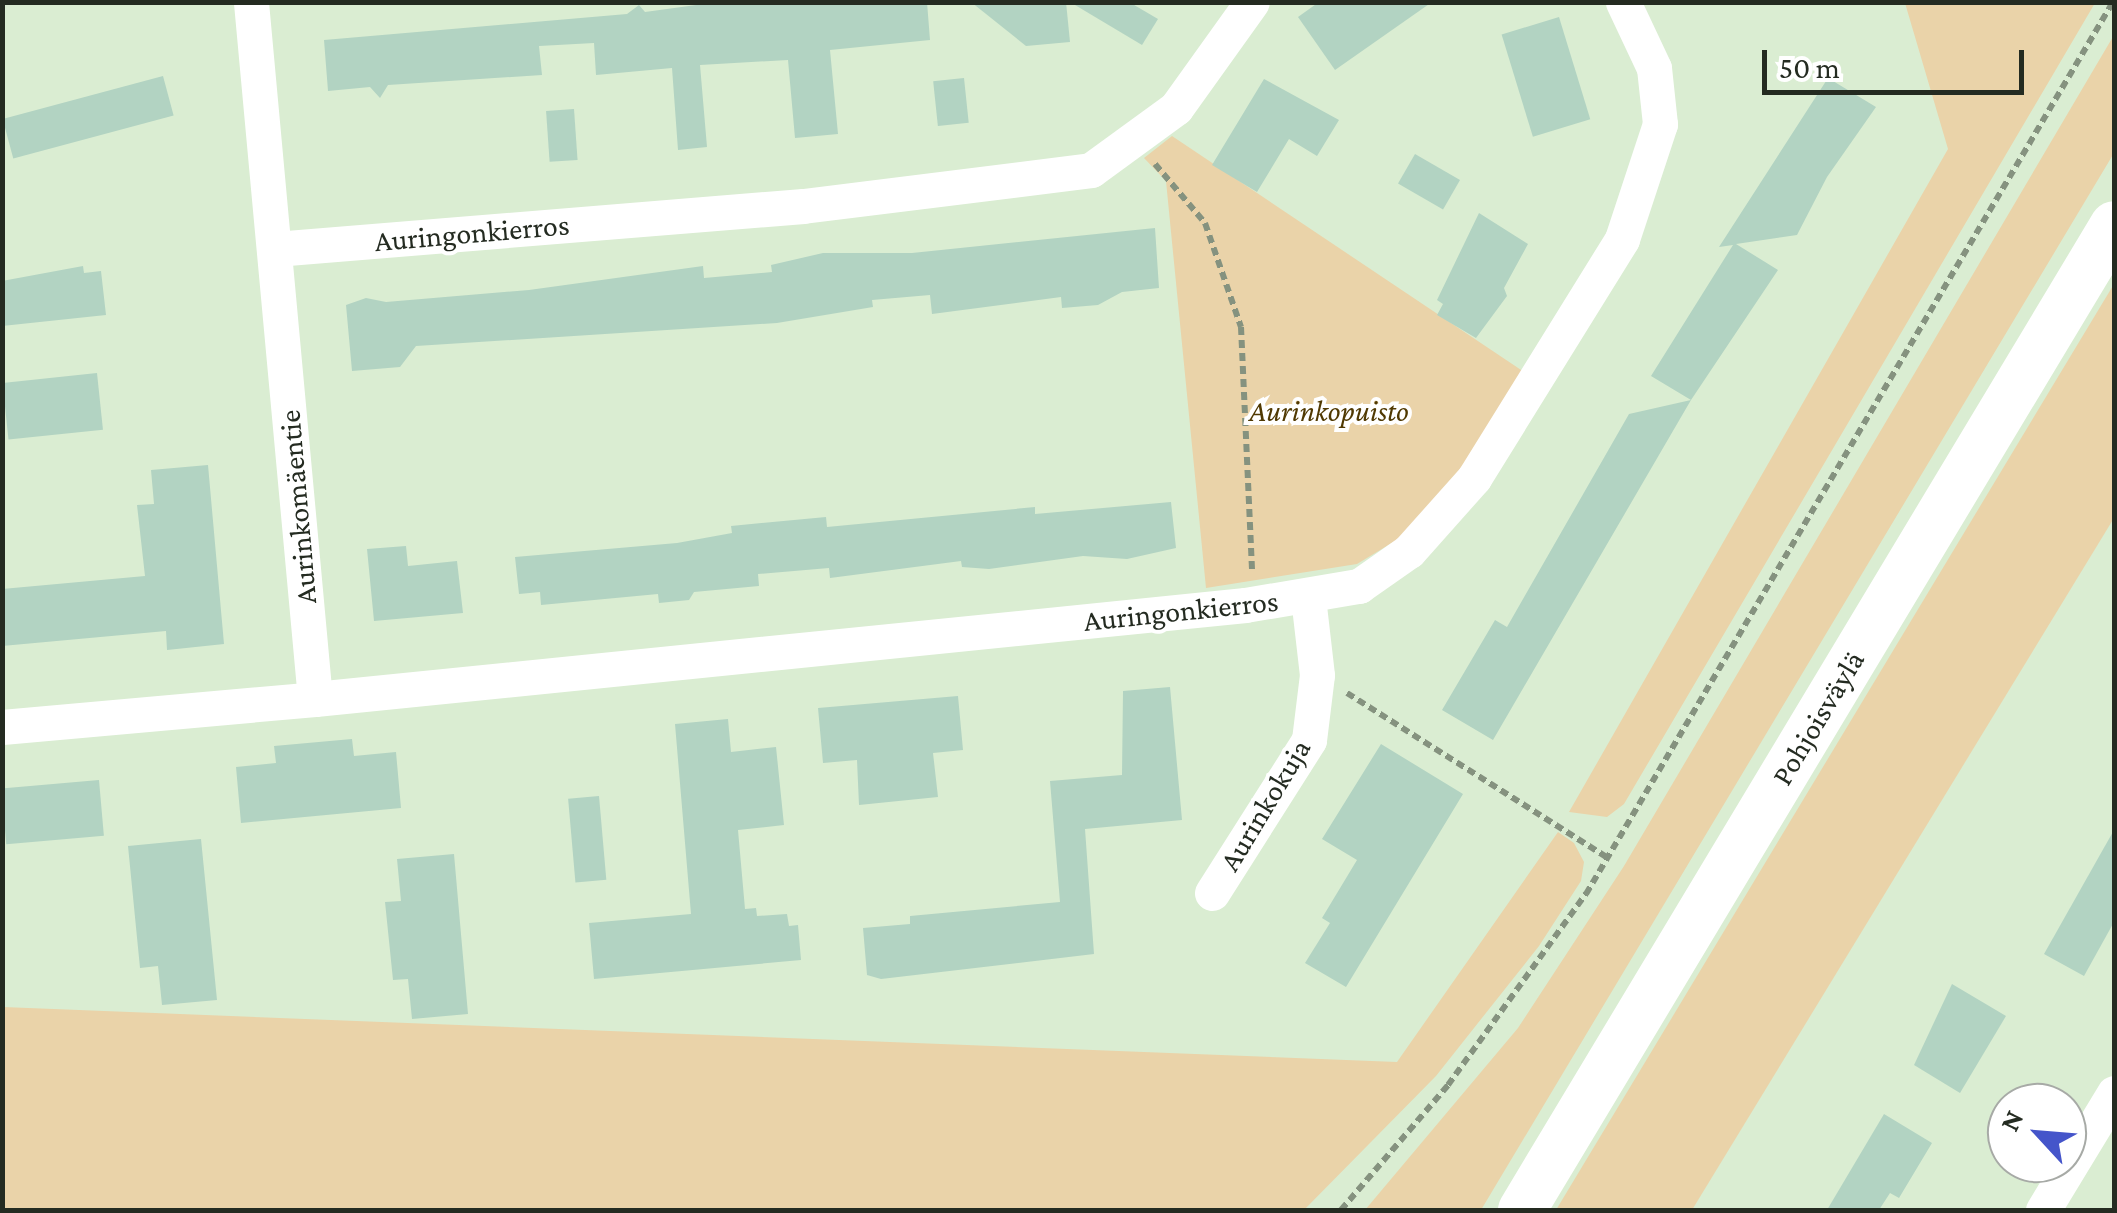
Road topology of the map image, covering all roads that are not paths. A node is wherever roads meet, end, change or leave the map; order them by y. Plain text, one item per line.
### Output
1 (251, 2) edge
2 (1252, 2) edge
3 (1623, 2) edge
4 (2114, 224) edge
5 (275, 250) junction
6 (1308, 597) junction
7 (315, 699) junction
8 (2, 726) edge
9 (1212, 892) dead end
10 (2114, 1093) edge
11 (1522, 1210) edge
12 (2044, 1210) edge

1 - 5 street, Aurinkomäentie
2 - 5 street, Auringonkierros
3 - 6 street, Auringonkierros
4 - 11 main road, Pohjoisväylä
5 - 7 street, Aurinkomäentie
6 - 7 street, Auringonkierros
6 - 9 street, Aurinkokuja
7 - 8 street
10 - 12 street

